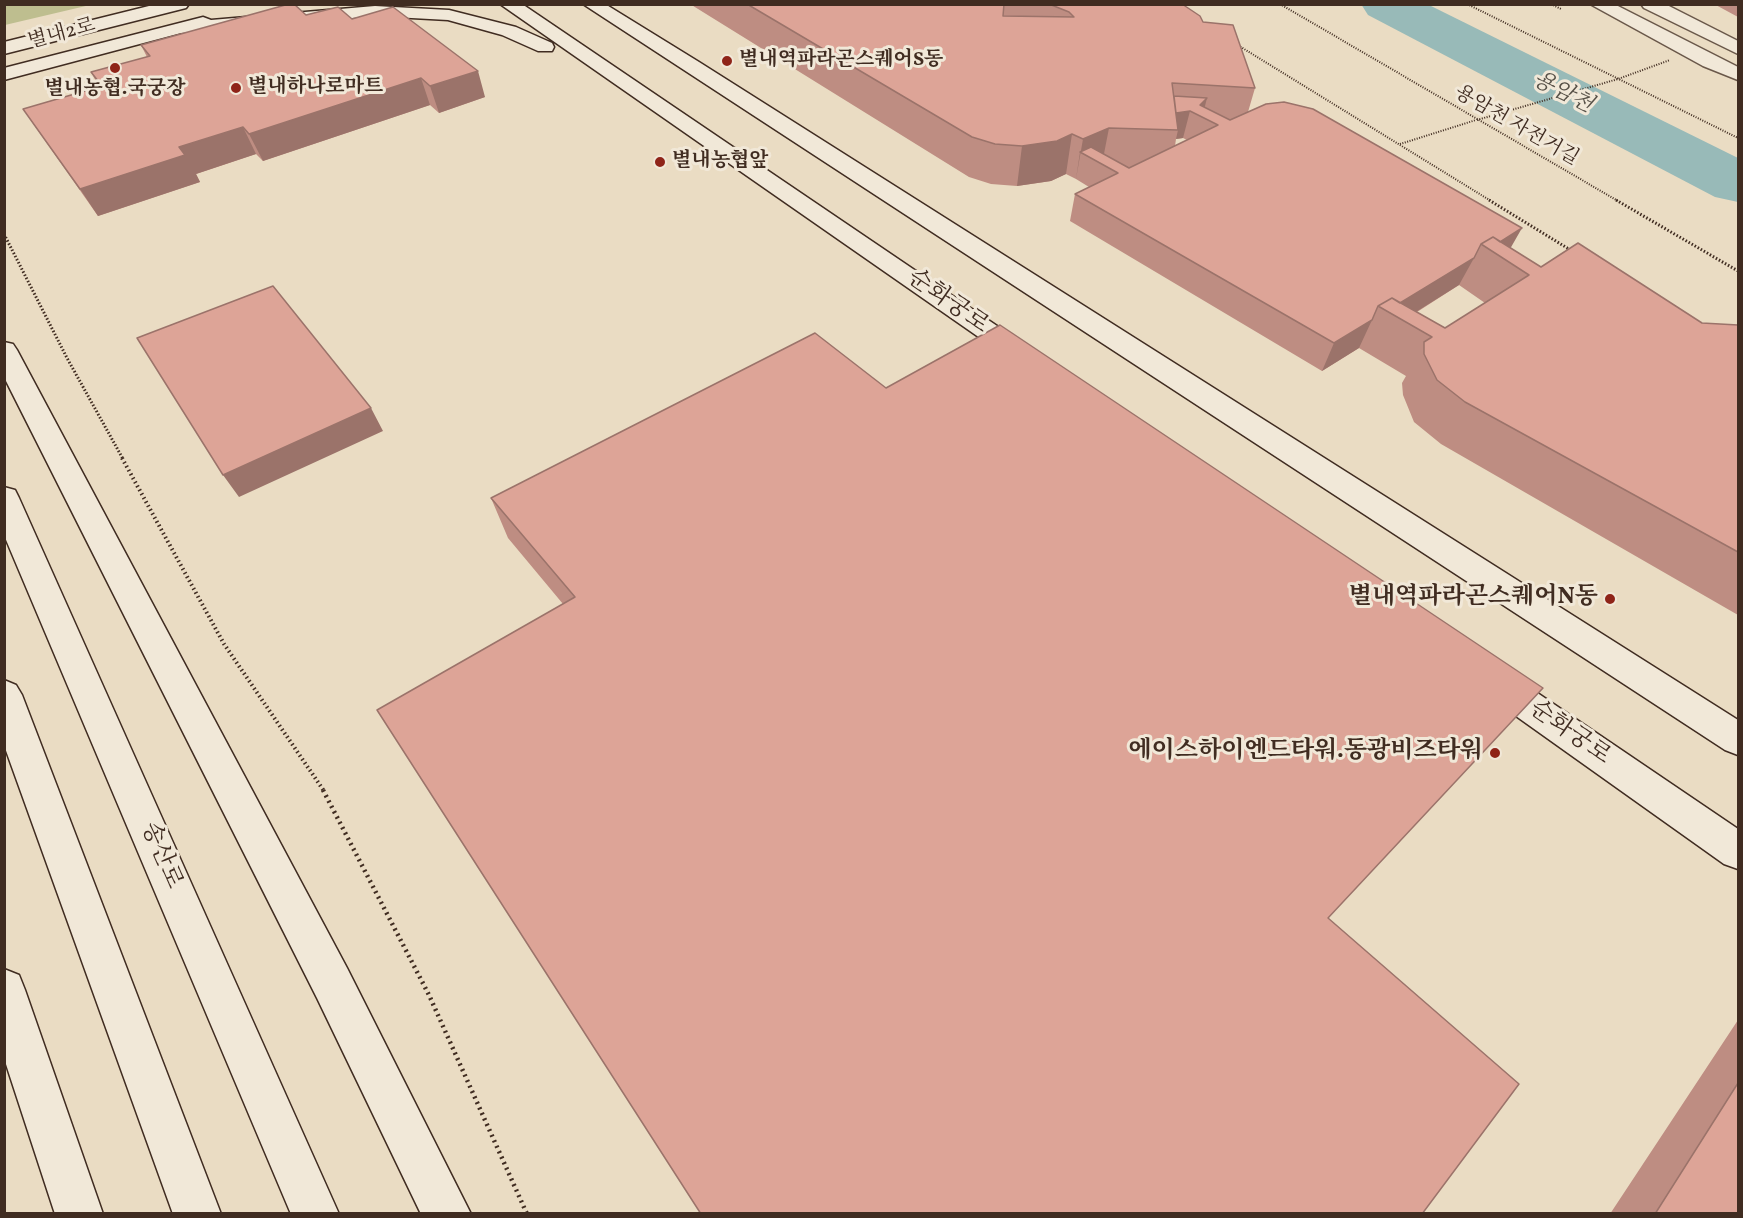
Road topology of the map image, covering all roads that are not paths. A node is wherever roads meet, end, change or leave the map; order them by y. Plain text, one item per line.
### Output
1 (270, 4) edge
2 (509, 4) edge
3 (592, 4) edge
4 (623, 4) edge
5 (1599, 4) edge
6 (1650, 4) edge
7 (179, 5) edge
8 (181, 28) junction
9 (4, 48) edge
10 (1738, 48) edge
11 (675, 55) junction
12 (4, 74) edge
13 (1738, 74) edge
14 (615, 79) junction
15 (4, 350) edge
16 (1049, 374) edge
17 (4, 498) edge
18 (1472, 667) edge
19 (4, 695) edge
20 (1738, 739) edge
21 (1738, 851) edge
22 (4, 990) edge
23 (79, 1214) edge
24 (197, 1214) edge
25 (315, 1214) edge
26 (447, 1214) edge

1 - 8 street, 별내2로
2 - 14 street, 순화궁로
3 - 11 street
4 - 11 street
5 - 13 street
6 - 10 street
7 - 9 street, 별내2로
8 - 12 street, 별내2로
8 - 14 street
11 - 20 street
14 - 16 street, 순화궁로
15 - 26 street
17 - 25 street, 송산로
18 - 21 street, 순화궁로
19 - 24 street
22 - 23 street

